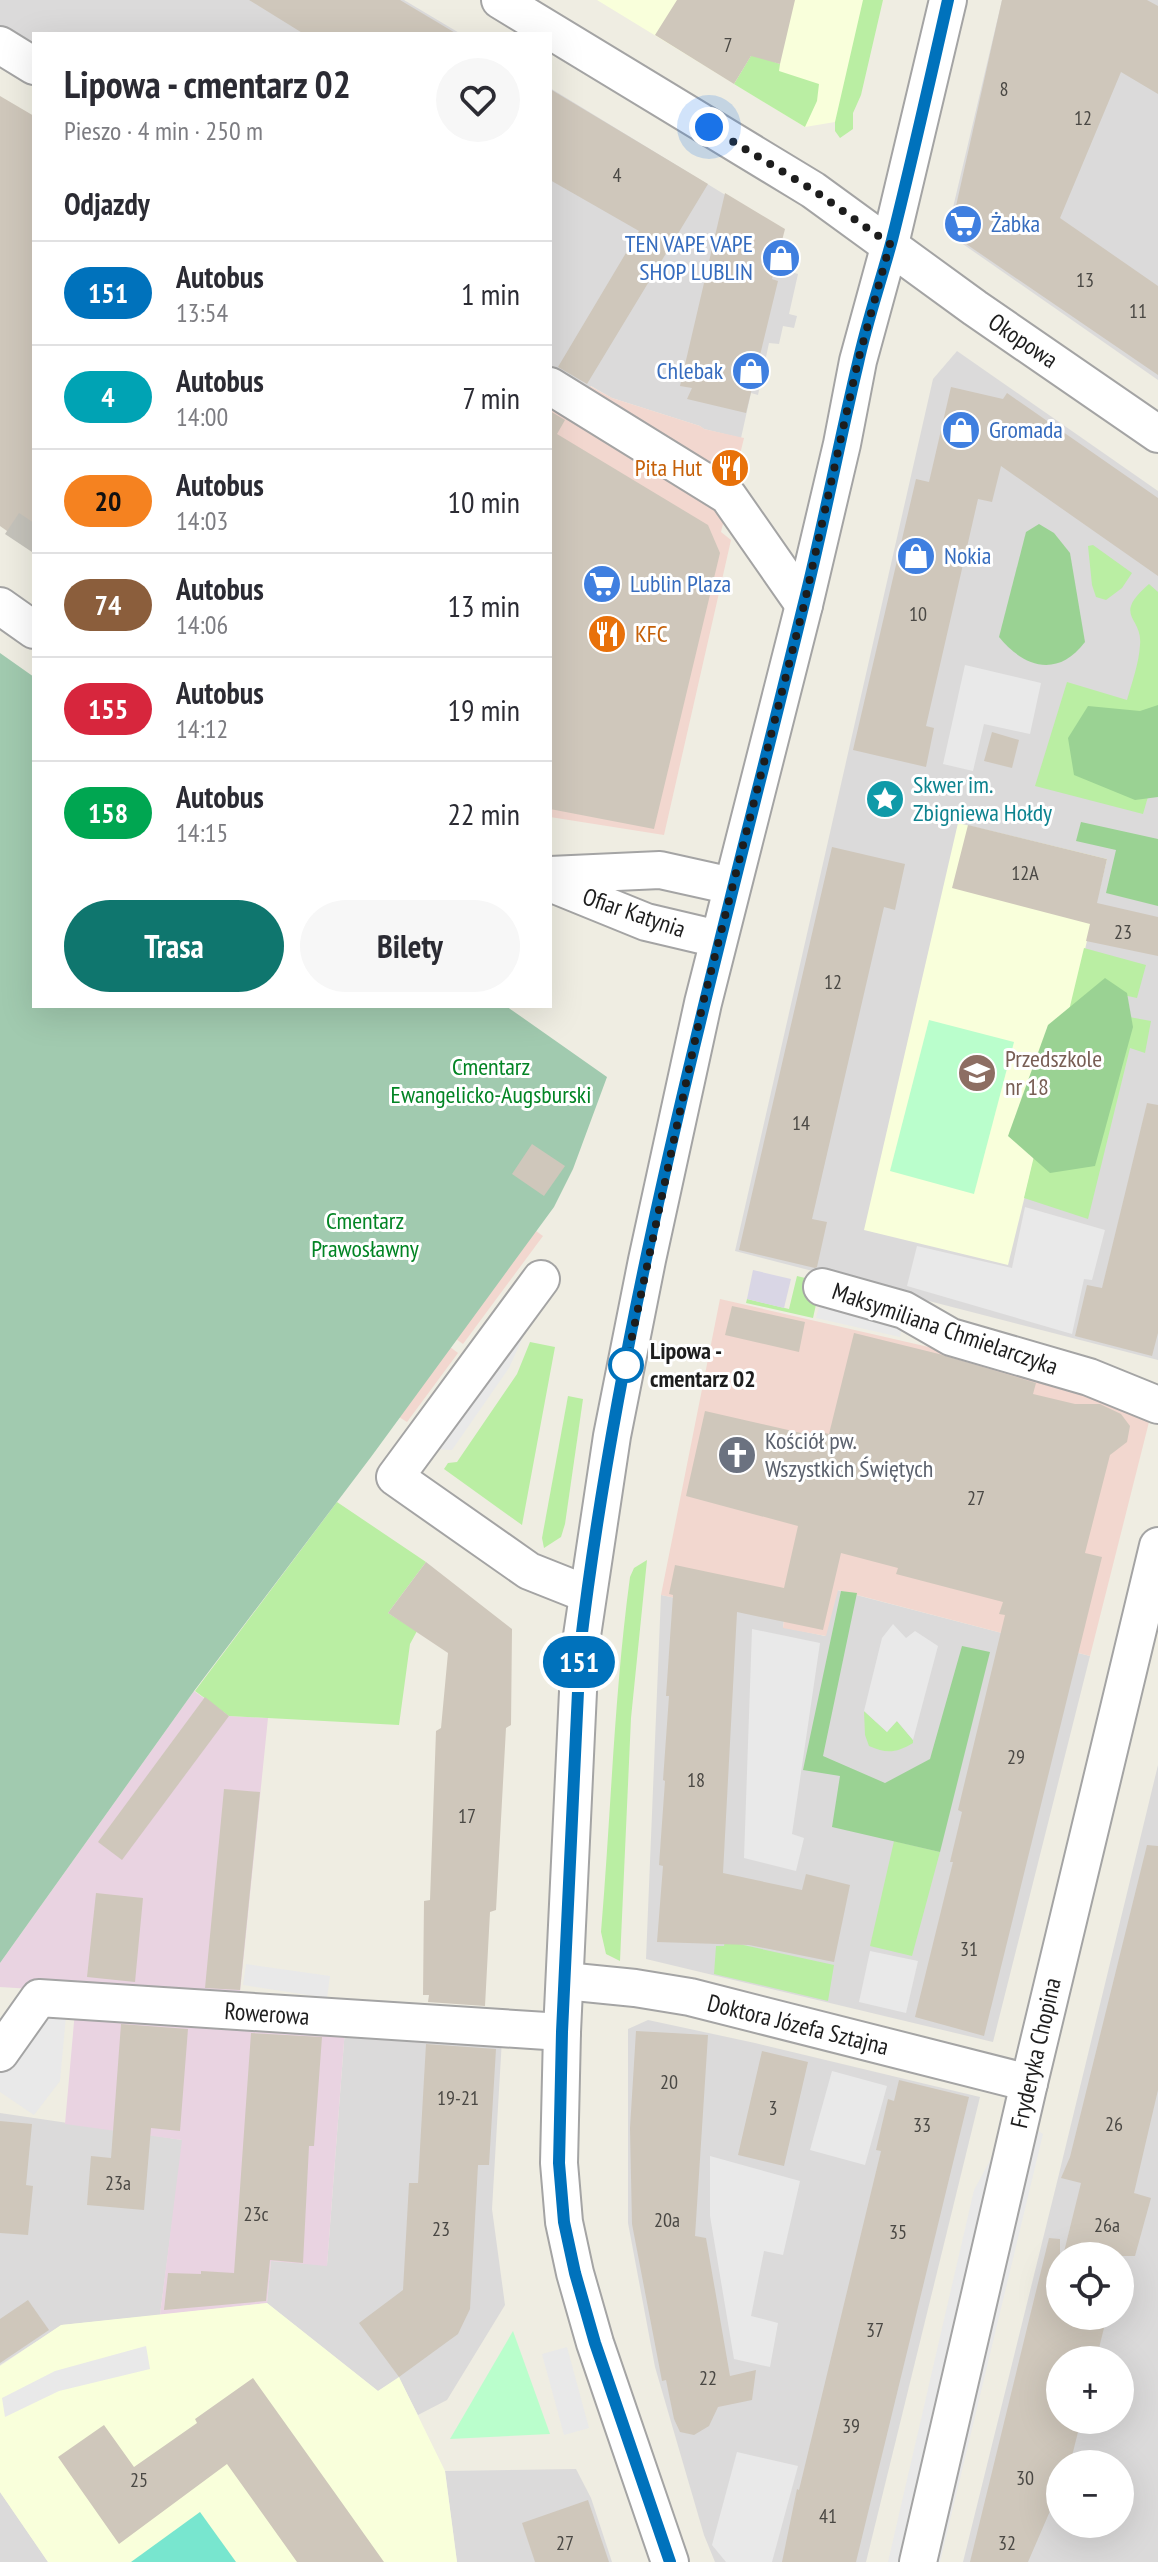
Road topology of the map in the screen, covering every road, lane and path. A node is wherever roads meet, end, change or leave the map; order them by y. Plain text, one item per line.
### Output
1 (500, 0) edge
2 (948, 0) edge
3 (0, 45) edge
4 (32, 65) edge
5 (890, 244) junction
6 (552, 387) edge
7 (1158, 434) edge
8 (804, 605) junction
9 (0, 606) edge
10 (32, 629) edge
11 (552, 875) edge
12 (552, 884) edge
13 (732, 886) junction
14 (718, 939) junction
15 (541, 1279) dead end
16 (822, 1287) dead end
17 (1158, 1405) edge
18 (1158, 1546) edge
19 (587, 1594) junction
20 (565, 1981) junction
21 (562, 2032) junction
22 (0, 2053) edge
23 (1029, 2083) junction
24 (670, 2562) edge
25 (918, 2562) edge

1 - 5 street, Okopowa
2 - 5 street
3 - 4 street
5 - 7 street, Okopowa
5 - 8 street
6 - 8 street
8 - 13 street
9 - 10 street
11 - 13 street, Ofiar Katynia
12 - 14 street, Ofiar Katynia
13 - 14 street
14 - 19 street
15 - 19 street
16 - 17 street, Maksymiliana Chmielarczyka
18 - 23 street, Fryderyka Chopina
19 - 20 street
20 - 21 street
20 - 23 street, Doktora Józefa Sztajna
21 - 22 street, Rowerowa
21 - 24 street
23 - 25 street, Fryderyka Chopina

